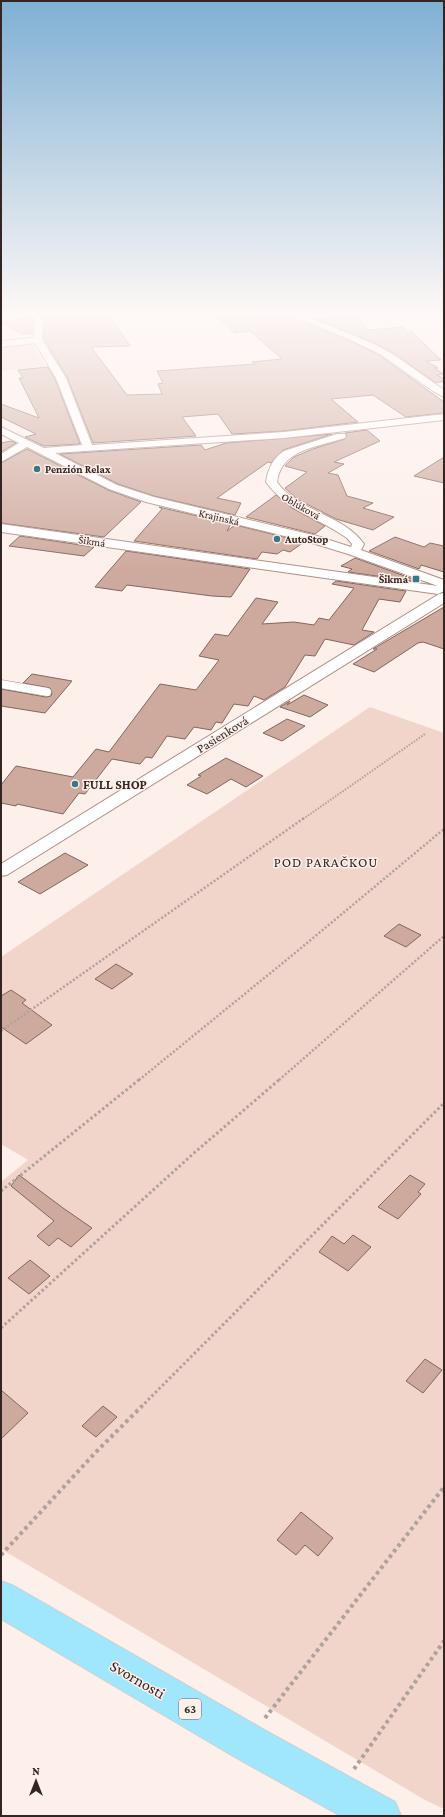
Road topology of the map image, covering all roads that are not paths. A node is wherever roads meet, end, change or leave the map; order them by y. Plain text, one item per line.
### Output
1 (70, 401) edge
2 (444, 417) edge
3 (384, 423) junction
4 (1, 430) edge
5 (27, 443) junction
6 (88, 448) junction
7 (44, 451) junction
8 (1, 459) edge
9 (1, 528) edge
10 (16, 530) junction
11 (1, 537) edge
12 (352, 551) junction
13 (444, 584) edge
14 (444, 590) edge
15 (444, 597) edge
16 (1, 684) edge
17 (47, 692) dead end
18 (1, 871) edge
19 (1, 1599) edge
20 (381, 1816) edge

1 - 6 street
2 - 3 street
3 - 6 street
3 - 12 street, Oblúková
4 - 5 street, Krajinská
5 - 7 street, Krajinská
5 - 8 street
6 - 7 street
7 - 12 street, Krajinská
9 - 10 street, Šikmá
10 - 11 street
10 - 14 street, Šikmá
12 - 13 street, Krajinská
15 - 18 street, Pasienková
16 - 17 lane
19 - 20 main road, Svornosti / 63

